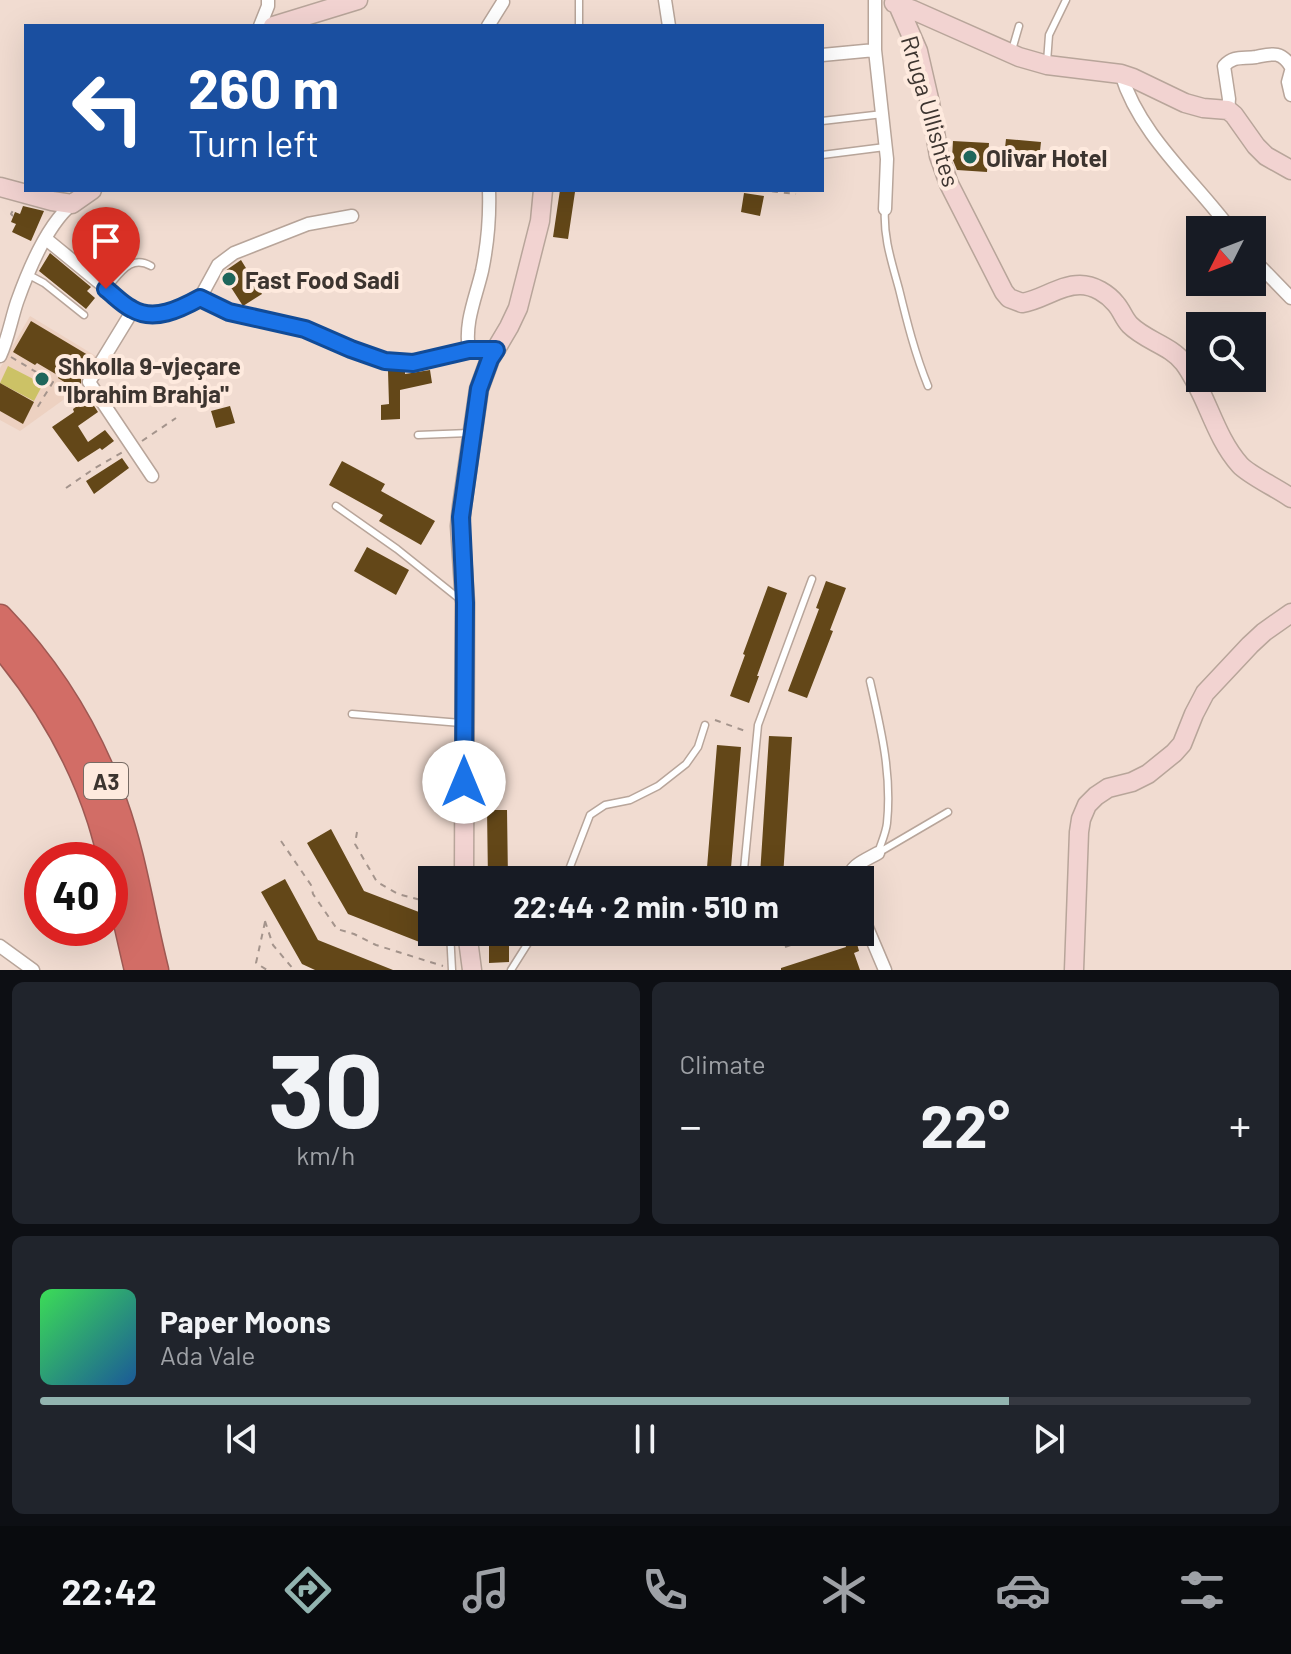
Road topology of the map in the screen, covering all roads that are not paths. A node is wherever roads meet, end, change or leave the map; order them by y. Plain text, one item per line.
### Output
1 (268, 0) edge
2 (358, 0) edge
3 (579, 0) edge
4 (665, 0) edge
5 (875, 0) edge
6 (1066, 0) edge
7 (503, 2) dead end
8 (905, 4) edge
9 (261, 24) edge
10 (280, 24) edge
11 (489, 24) edge
12 (579, 24) edge
13 (669, 24) edge
14 (1019, 26) dead end
15 (875, 50) junction
16 (1011, 54) junction
17 (824, 55) edge
18 (1047, 65) junction
19 (1291, 69) edge
20 (1121, 74) junction
21 (1291, 95) edge
22 (1228, 110) junction
23 (883, 114) junction
24 (824, 121) edge
25 (885, 147) junction
26 (824, 155) edge
27 (1291, 170) edge
28 (0, 187) edge
29 (89, 192) edge
30 (489, 192) edge
31 (543, 192) edge
32 (72, 204) junction
33 (885, 209) joint
34 (352, 216) dead end
35 (1220, 216) edge
36 (46, 239) junction
37 (151, 266) dead end
38 (1266, 272) edge
39 (28, 274) junction
40 (106, 289) junction
41 (200, 298) junction
42 (1291, 298) edge
43 (133, 310) junction
44 (84, 315) dead end
45 (5, 327) edge
46 (469, 350) junction
47 (496, 350) junction
48 (1, 354) edge
49 (928, 386) dead end
50 (472, 433) junction
51 (418, 435) dead end
52 (152, 476) dead end
53 (1291, 498) edge
54 (336, 506) dead end
55 (812, 579) dead end
56 (465, 603) junction
57 (1291, 613) edge
58 (0, 617) edge
59 (0, 644) edge
60 (870, 681) dead end
61 (352, 714) dead end
62 (465, 724) junction
63 (705, 725) dead end
64 (948, 812) dead end
65 (878, 853) junction
66 (464, 866) edge
67 (570, 866) edge
68 (744, 866) edge
69 (854, 866) edge
70 (874, 944) edge
71 (0, 946) edge
72 (451, 946) edge
73 (469, 946) edge
74 (526, 946) edge
75 (452, 969) edge
76 (33, 970) edge
77 (137, 970) edge
78 (156, 970) edge
79 (472, 970) edge
80 (511, 970) edge
81 (885, 970) edge
82 (1074, 970) edge

1 - 9 street
2 - 10 street
3 - 12 lane
4 - 13 street
5 - 15 street
6 - 18 lane
7 - 11 street
8 - 16 street
8 - 53 street, Rruga Ullishtes
14 - 16 lane
15 - 17 street
15 - 23 street
16 - 18 street
18 - 20 street
19 - 21 street
19 - 22 street
20 - 22 street
20 - 35 street
22 - 27 street
23 - 24 lane
23 - 25 street
25 - 26 lane
25 - 33 street
28 - 32 street
29 - 32 street
30 - 46 street
31 - 47 street
32 - 36 street
33 - 49 lane
34 - 41 street
36 - 39 street
36 - 40 street
37 - 40 lane
38 - 42 street
39 - 44 lane
39 - 45 street
40 - 43 street
41 - 43 street
41 - 46 street
43 - 52 street
45 - 48 street
46 - 47 street
47 - 50 street
50 - 51 lane
50 - 56 street
54 - 56 lane
55 - 68 lane
56 - 62 street
57 - 82 street
58 - 78 highway, A3
59 - 77 highway, A3
60 - 65 lane
61 - 62 lane
62 - 66 street
63 - 67 lane
64 - 65 lane
65 - 69 street
70 - 81 street
71 - 76 street
72 - 75 lane
73 - 79 street
74 - 80 lane

